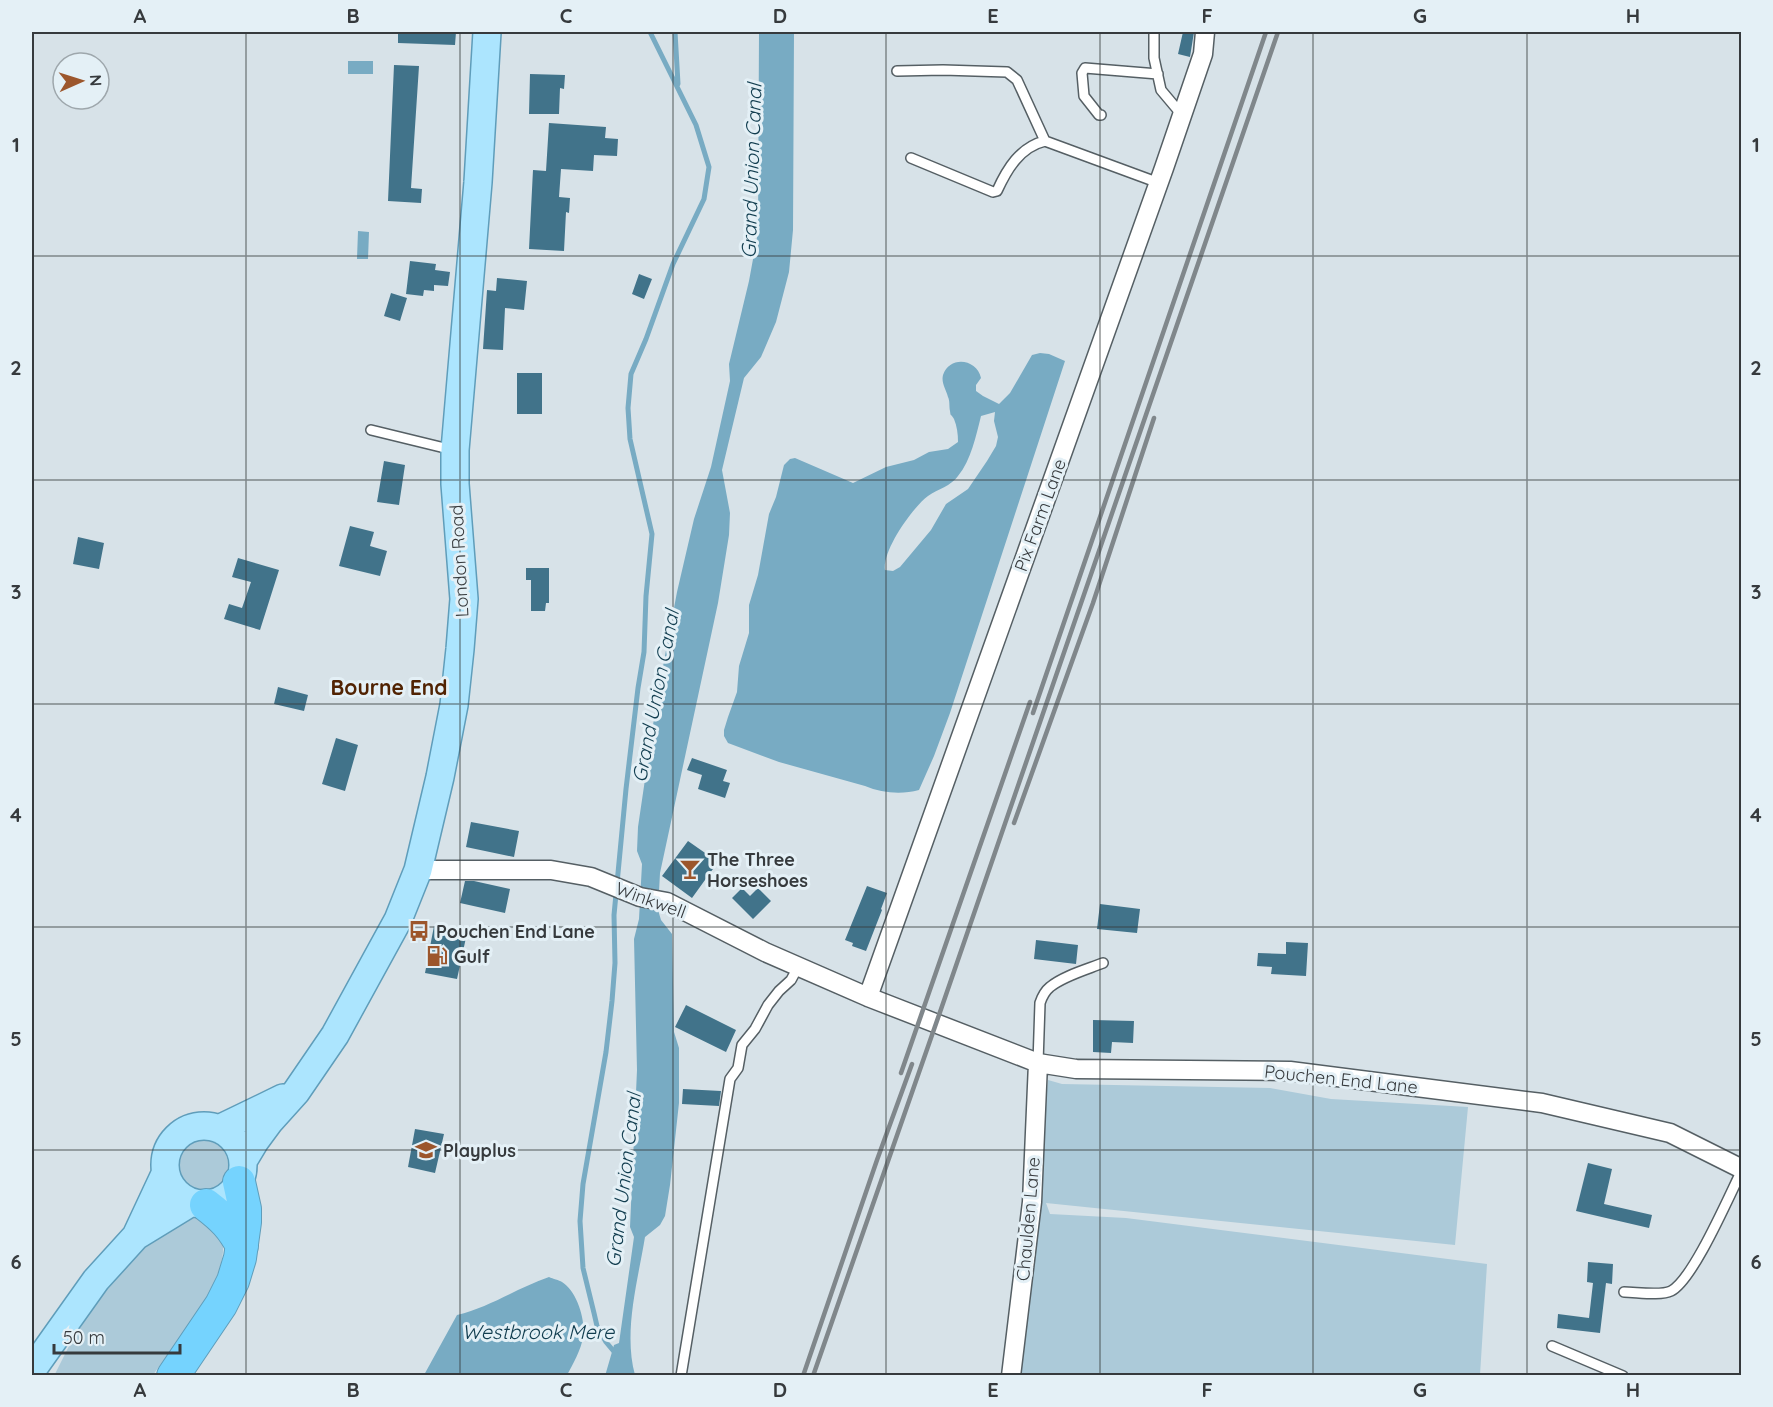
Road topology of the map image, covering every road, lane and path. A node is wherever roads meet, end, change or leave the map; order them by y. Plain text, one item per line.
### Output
1 (487, 32) edge
2 (1154, 32) edge
3 (1205, 32) edge
4 (897, 71) dead end
5 (1158, 74) junction
6 (1101, 115) dead end
7 (1182, 115) junction
8 (1045, 141) junction
9 (911, 158) dead end
10 (1159, 183) junction
11 (371, 430) dead end
12 (455, 450) junction
13 (418, 870) junction
14 (1103, 963) dead end
15 (798, 967) junction
16 (868, 997) junction
17 (1038, 1063) junction
18 (296, 1092) junction
19 (219, 1129) junction
20 (1742, 1170) edge
21 (241, 1171) junction
22 (165, 1174) junction
23 (198, 1204) junction
24 (136, 1236) junction
25 (242, 1246) junction
26 (1624, 1292) dead end
27 (1552, 1346) dead end
28 (32, 1370) edge
29 (173, 1376) edge
30 (681, 1376) edge
31 (1011, 1376) edge
32 (1623, 1376) edge

1 - 12 main road, London Road
2 - 5 lane
3 - 7 street, Pix Farm Lane
4 - 8 lane
5 - 6 lane
5 - 7 lane
7 - 10 street, Pix Farm Lane
8 - 9 lane
8 - 10 lane
10 - 16 street, Pix Farm Lane
11 - 12 lane
12 - 13 main road, London Road
13 - 15 street, Winkwell
13 - 18 main road, London Road
14 - 17 lane
15 - 16 street, Winkwell
15 - 30 lane
16 - 17 street, Pouchen End Lane
17 - 20 street, Pouchen End Lane
17 - 31 street, Chaulden Lane
18 - 19 main road, London Road
18 - 21 main road, London Road
19 - 21 main road
19 - 22 main road
20 - 26 lane
21 - 23 main road
21 - 25 highway
22 - 23 main road
22 - 24 main road
23 - 24 main road
23 - 25 highway
24 - 28 main road
25 - 29 highway
27 - 32 lane

